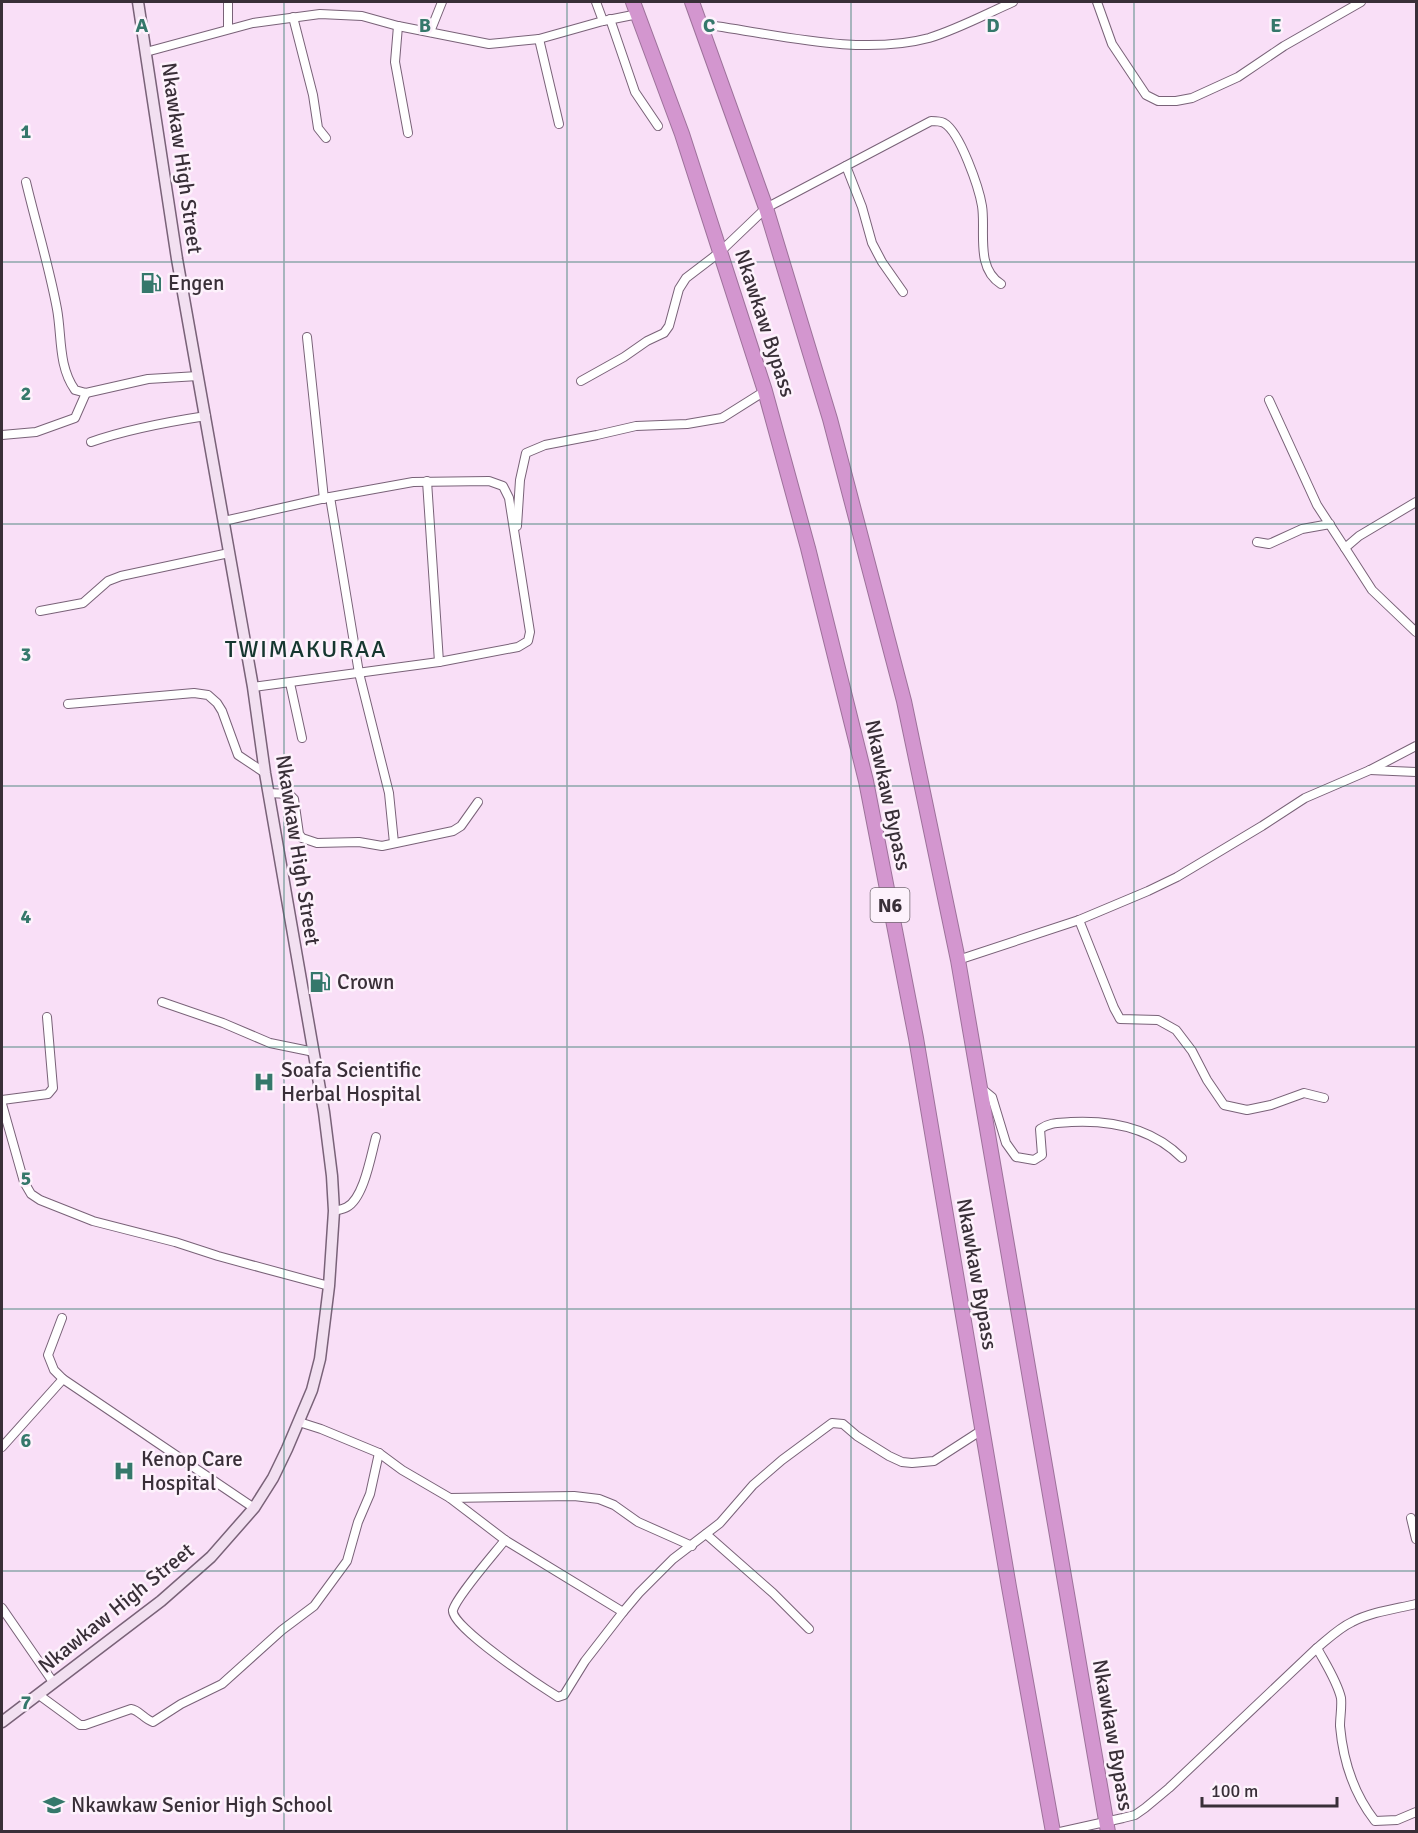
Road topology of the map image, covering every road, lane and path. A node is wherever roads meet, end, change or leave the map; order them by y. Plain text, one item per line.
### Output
1 (138, 2) edge
2 (228, 2) edge
3 (442, 2) edge
4 (596, 2) edge
5 (692, 2) edge
6 (1013, 2) edge
7 (1097, 2) edge
8 (1345, 2) edge
9 (1360, 2) edge
10 (635, 8) edge
11 (293, 17) junction
12 (607, 20) junction
13 (701, 24) junction
14 (398, 26) junction
15 (228, 29) junction
16 (430, 32) junction
17 (538, 39) junction
18 (146, 52) junction
19 (559, 124) dead end
20 (658, 126) dead end
21 (408, 134) dead end
22 (326, 138) dead end
23 (846, 166) junction
24 (26, 182) dead end
25 (766, 208) junction
26 (720, 252) junction
27 (1001, 284) dead end
28 (903, 292) dead end
29 (307, 338) dead end
30 (198, 376) junction
31 (581, 381) dead end
32 (765, 391) junction
33 (86, 393) junction
34 (1269, 400) dead end
35 (206, 416) junction
36 (2, 435) edge
37 (91, 442) dead end
38 (427, 481) junction
39 (327, 498) junction
40 (1416, 502) edge
41 (224, 521) junction
42 (1330, 524) junction
43 (517, 540) junction
44 (1257, 542) dead end
45 (1345, 548) junction
46 (229, 553) junction
47 (40, 611) dead end
48 (1416, 632) edge
49 (439, 662) junction
50 (359, 673) junction
51 (291, 682) junction
52 (254, 687) junction
53 (68, 704) dead end
54 (302, 738) dead end
55 (1416, 746) edge
56 (1370, 770) junction
57 (1416, 772) edge
58 (265, 773) junction
59 (268, 793) junction
60 (478, 802) dead end
61 (394, 843) junction
62 (1079, 920) junction
63 (958, 960) junction
64 (162, 1002) dead end
65 (47, 1017) dead end
66 (314, 1052) junction
67 (979, 1087) junction
68 (1324, 1098) dead end
69 (2, 1102) edge
70 (376, 1137) dead end
71 (1182, 1158) dead end
72 (334, 1211) junction
73 (329, 1286) junction
74 (62, 1318) dead end
75 (63, 1379) junction
76 (299, 1422) junction
77 (982, 1430) junction
78 (2, 1447) edge
79 (379, 1453) junction
80 (450, 1498) junction
81 (254, 1508) junction
82 (1411, 1518) dead end
83 (706, 1534) junction
84 (1416, 1539) edge
85 (505, 1540) junction
86 (692, 1546) junction
87 (1416, 1604) edge
88 (2, 1608) edge
89 (623, 1612) junction
90 (808, 1629) dead end
91 (1317, 1648) junction
92 (53, 1682) junction
93 (39, 1695) junction
94 (2, 1722) edge
95 (1416, 1812) edge
96 (1107, 1826) edge
97 (1053, 1832) edge
98 (1060, 1832) edge

1 - 18 main road, Nkawkaw High Street
2 - 15 street
3 - 16 street
4 - 12 street
5 - 13 highway, Nkawkaw Bypass
6 - 13 street
7 - 9 street
8 - 9 street
10 - 12 street
10 - 26 highway, Nkawkaw Bypass / N6
11 - 14 street
11 - 15 street
11 - 22 street
12 - 17 street
12 - 20 street
13 - 25 highway, Nkawkaw Bypass
14 - 16 street
14 - 21 street
15 - 18 street
16 - 17 street
17 - 19 street
18 - 30 main road, Nkawkaw High Street
23 - 25 street
23 - 27 street
23 - 28 street
24 - 33 street
25 - 26 street
25 - 63 highway, Nkawkaw Bypass
26 - 31 street
26 - 32 highway, Nkawkaw Bypass / N6
29 - 39 street
30 - 33 street
30 - 35 main road, Nkawkaw High Street
32 - 43 street
32 - 77 highway, Nkawkaw Bypass / N6
33 - 36 street
34 - 42 street
35 - 37 street
35 - 41 main road, Nkawkaw High Street
38 - 39 street
38 - 43 street
38 - 49 street
39 - 41 street
39 - 50 street
40 - 45 street
41 - 46 main road, Nkawkaw High Street
42 - 44 street
42 - 45 street
43 - 49 street
45 - 48 street
46 - 47 street
46 - 52 main road, Nkawkaw High Street
49 - 50 street
50 - 51 street
50 - 61 street
51 - 52 street
51 - 54 street
52 - 58 main road, Nkawkaw High Street
53 - 58 street
55 - 56 street
56 - 57 street
56 - 62 street
58 - 59 main road, Nkawkaw High Street
59 - 61 street
59 - 66 main road, Nkawkaw High Street
60 - 61 street
62 - 63 street
62 - 68 street
63 - 67 highway, Nkawkaw Bypass
64 - 66 street
65 - 69 street
66 - 72 main road, Nkawkaw High Street
67 - 71 street
67 - 96 highway, Nkawkaw Bypass
69 - 73 street
70 - 72 street
72 - 73 main road, Nkawkaw High Street
73 - 76 main road, Nkawkaw High Street
74 - 75 street
75 - 78 street
75 - 81 street
76 - 79 street
76 - 81 main road, Nkawkaw High Street
77 - 83 street
77 - 97 highway, Nkawkaw Bypass / N6
79 - 80 street
79 - 93 street
80 - 85 street
80 - 86 street
81 - 92 main road, Nkawkaw High Street
82 - 84 street
83 - 86 street
83 - 90 street
85 - 89 street
85 - 89 street
86 - 89 street
87 - 91 street
88 - 92 street
91 - 95 street
91 - 96 street
92 - 93 main road, Nkawkaw High Street
93 - 94 main road, Nkawkaw High Street
96 - 98 street

